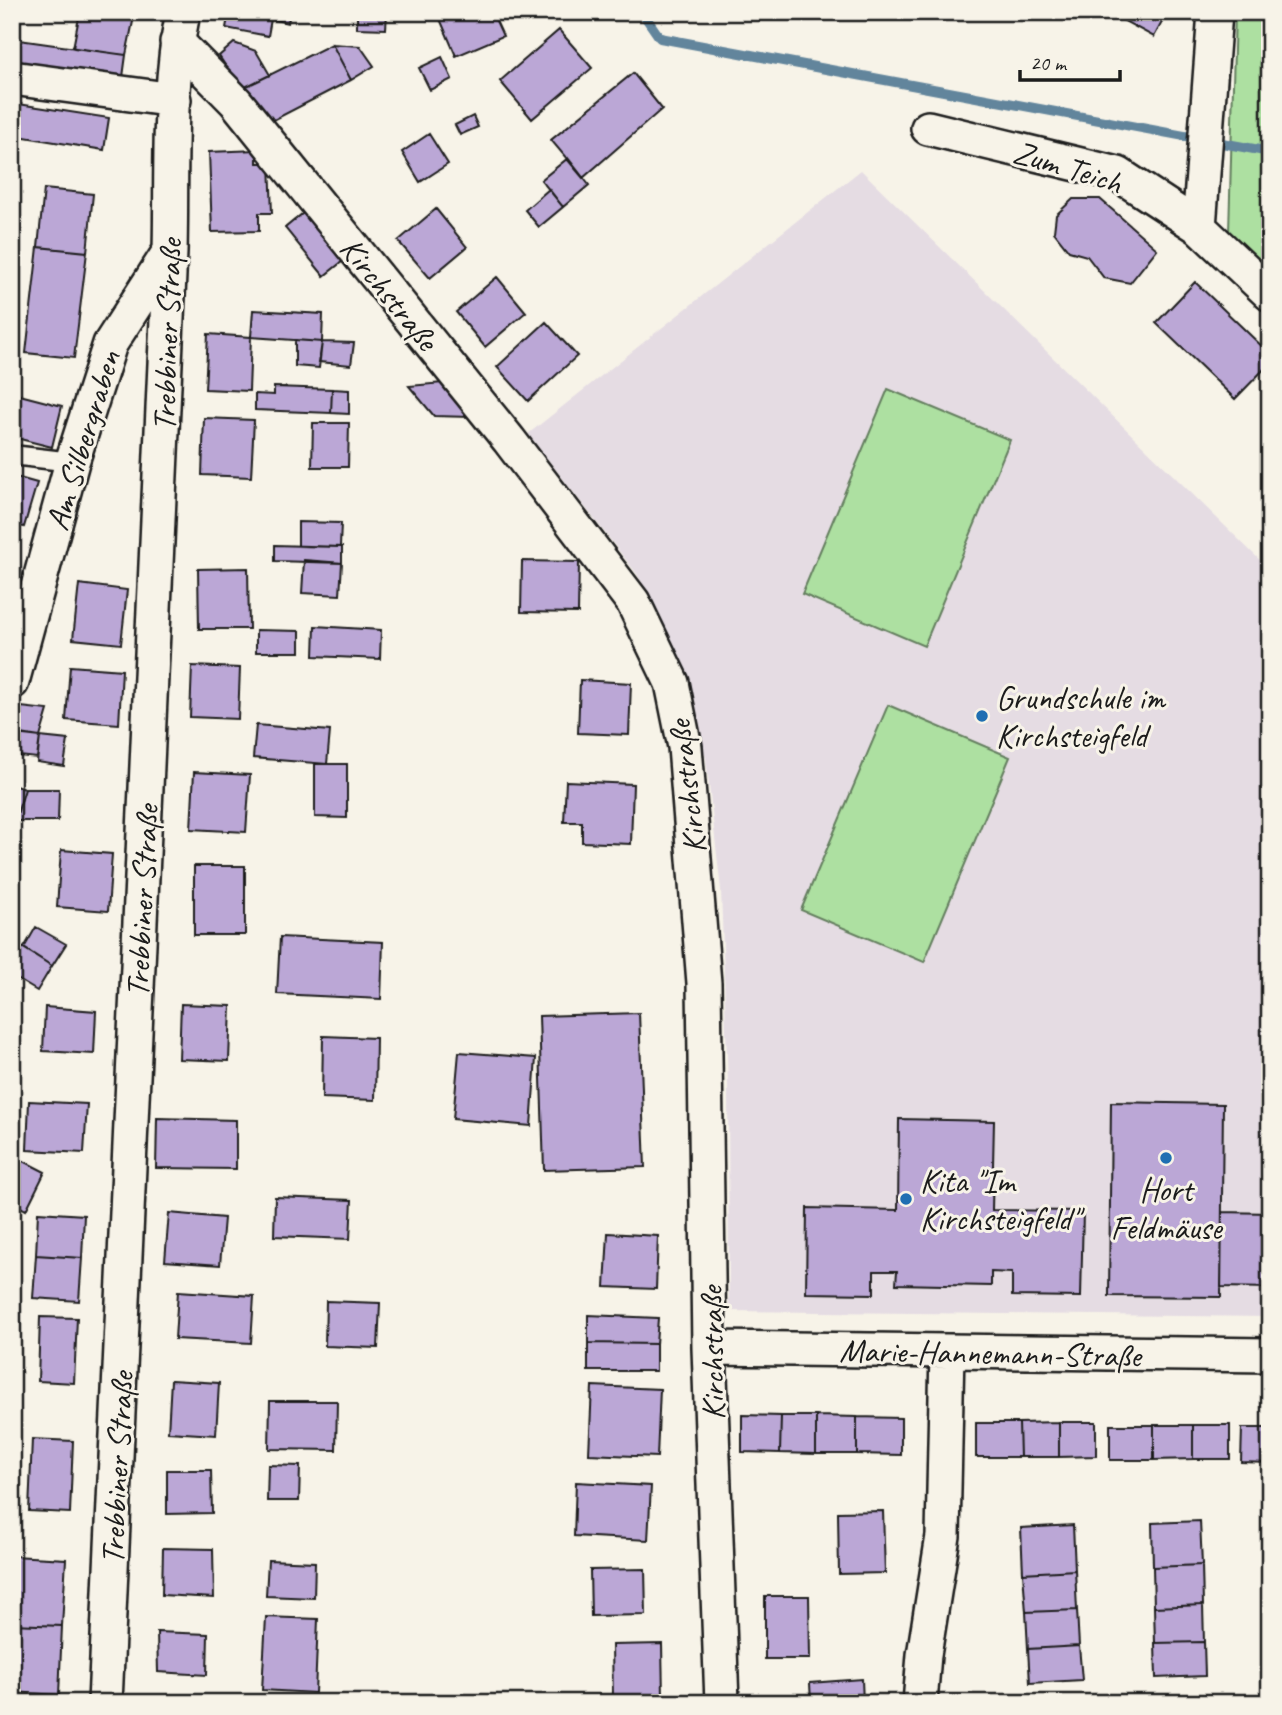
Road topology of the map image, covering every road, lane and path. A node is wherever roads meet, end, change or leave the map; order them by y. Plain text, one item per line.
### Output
1 (1215, 12) edge
2 (180, 27) edge
3 (12, 79) edge
4 (174, 100) junction
5 (928, 128) dead end
6 (1199, 227) junction
7 (170, 252) junction
8 (1270, 294) edge
9 (12, 455) edge
10 (72, 462) junction
11 (12, 682) edge
12 (709, 1348) junction
13 (947, 1351) junction
14 (1270, 1355) edge
15 (105, 1703) edge
16 (722, 1703) edge
17 (920, 1703) edge

1 - 6 street
2 - 4 street, Trebbiner Straße
2 - 12 street, Kirchstraße
3 - 4 street
4 - 7 street, Trebbiner Straße
5 - 6 street, Zum Teich
6 - 8 street, Zum Teich
7 - 10 street, Am Silbergraben
7 - 15 street, Trebbiner Straße
9 - 10 lane
10 - 11 street, Am Silbergraben
12 - 13 street, Marie-Hannemann-Straße
12 - 16 street, Kirchstraße
13 - 14 street, Marie-Hannemann-Straße
13 - 17 street

